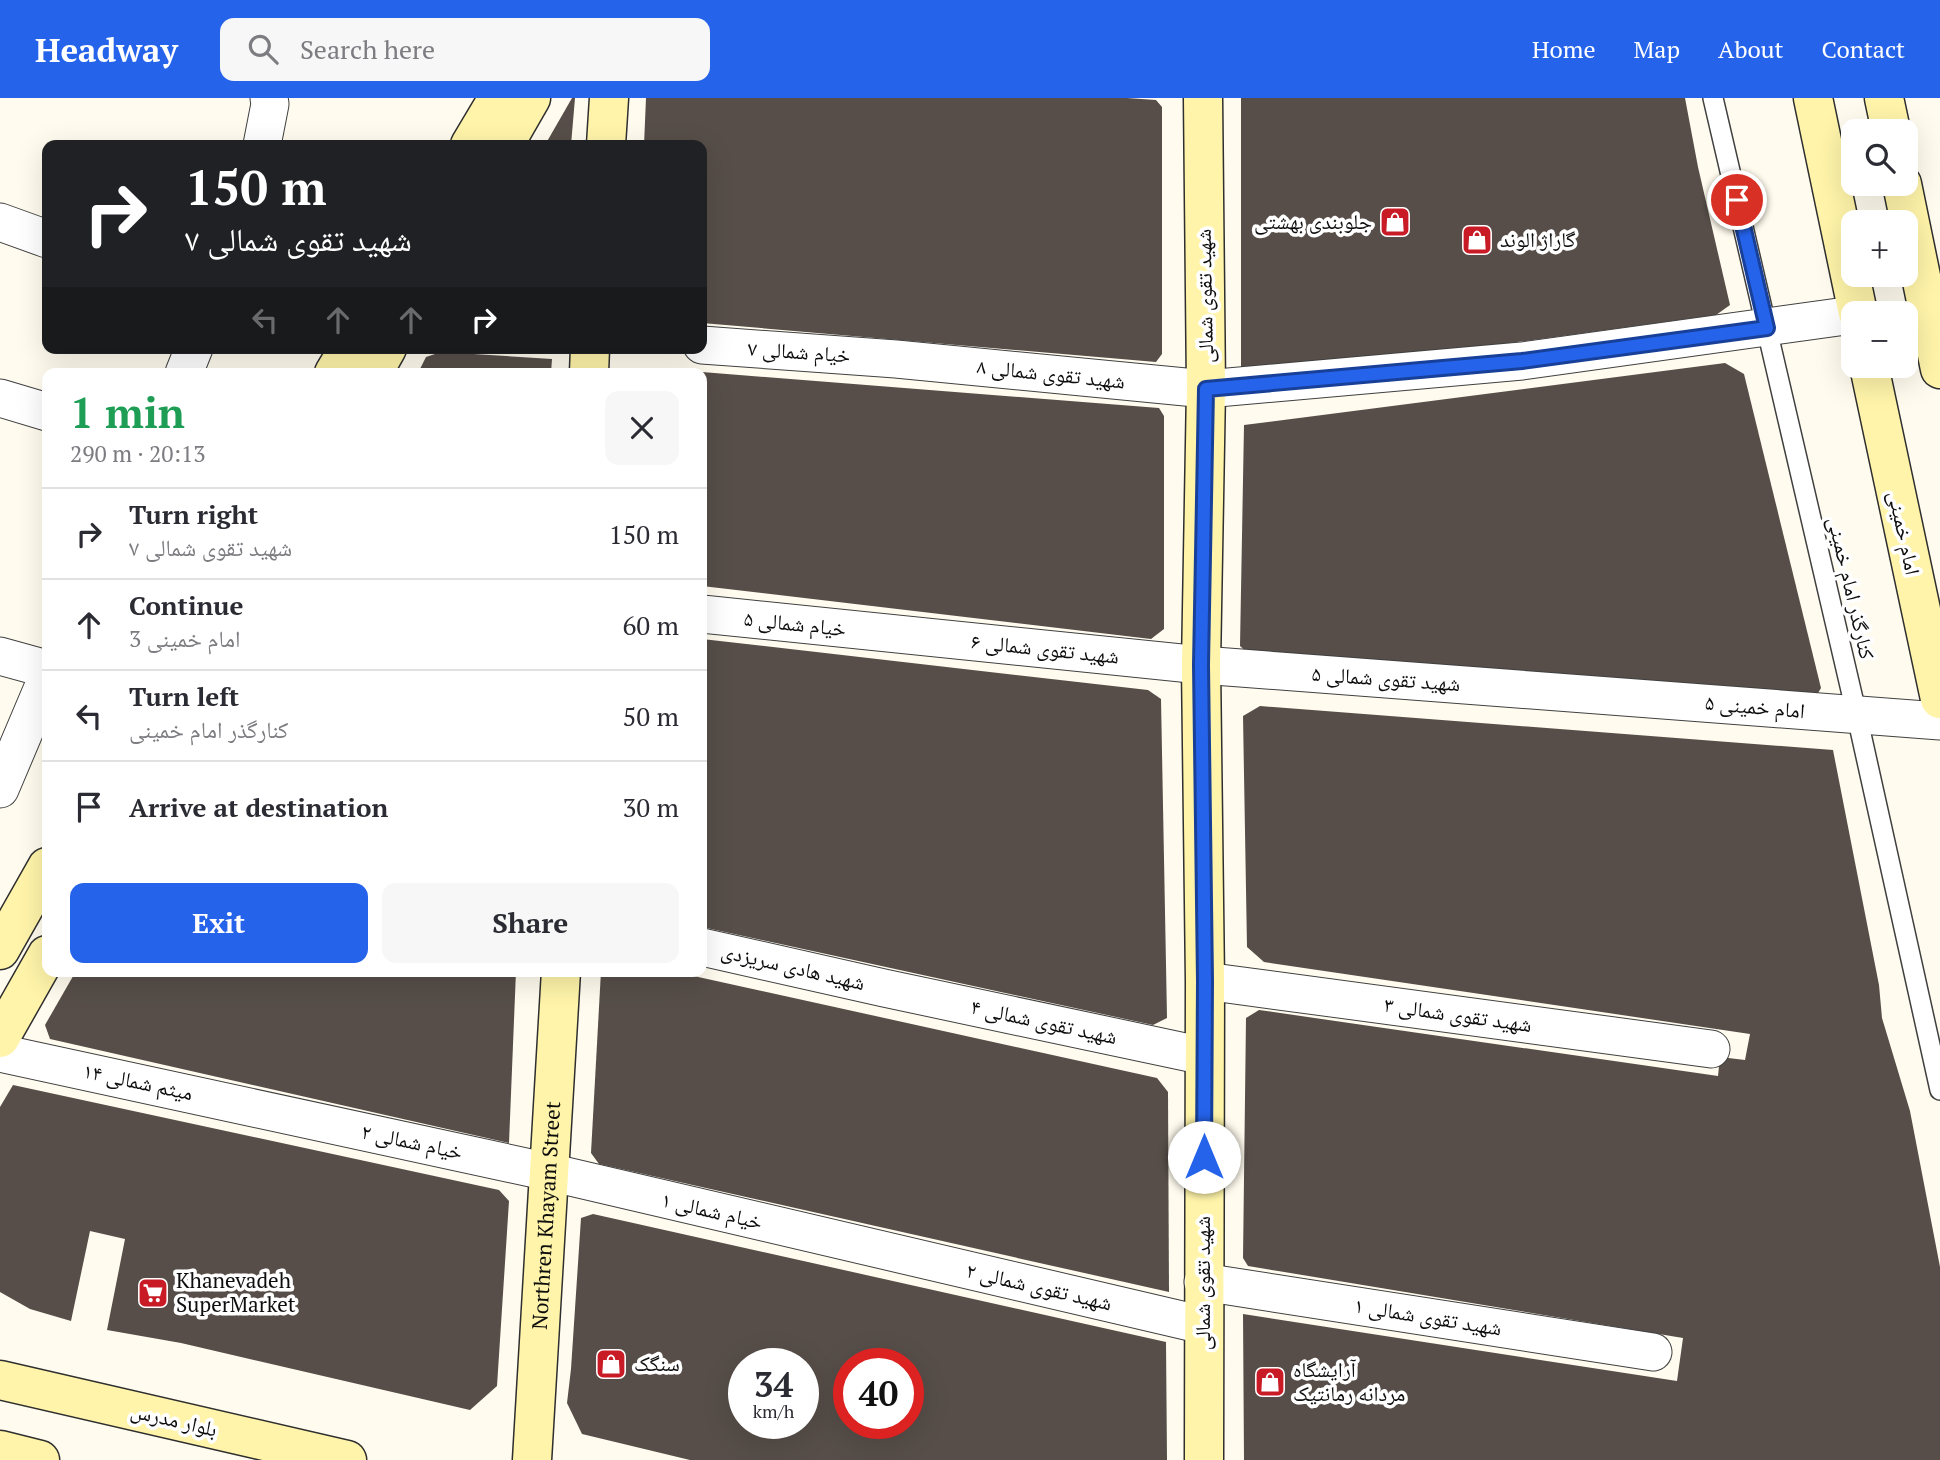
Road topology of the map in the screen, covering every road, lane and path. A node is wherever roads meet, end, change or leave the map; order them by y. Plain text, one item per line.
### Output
1 (269, 98) edge
2 (498, 98) edge
3 (531, 98) edge
4 (609, 98) edge
5 (1203, 98) edge
6 (1713, 98) edge
7 (1813, 98) edge
8 (1884, 98) edge
9 (1888, 119) edge
10 (263, 140) edge
11 (473, 140) edge
12 (507, 140) edge
13 (606, 140) edge
14 (1904, 196) edge
15 (0, 222) edge
16 (42, 237) edge
17 (1853, 301) edge
18 (1841, 316) edge
19 (1767, 328) junction
20 (707, 345) edge
21 (896, 359) joint
22 (1940, 369) edge
23 (1872, 378) edge
24 (1206, 389) junction
25 (0, 398) edge
26 (42, 411) edge
27 (707, 615) edge
28 (888, 634) joint
29 (0, 656) edge
30 (1201, 665) junction
31 (42, 668) edge
32 (42, 690) edge
33 (1570, 692) joint
34 (1940, 699) edge
35 (1857, 716) junction
36 (1940, 721) edge
37 (0, 789) edge
38 (42, 876) edge
39 (2, 944) edge
40 (707, 948) edge
41 (42, 964) edge
42 (561, 977) edge
43 (1205, 981) junction
44 (884, 988) joint
45 (0, 1038) edge
46 (1711, 1049) dead end
47 (0, 1053) edge
48 (1204, 1056) junction
49 (1940, 1090) edge
50 (276, 1112) joint
51 (549, 1172) junction
52 (875, 1249) joint
53 (1203, 1282) junction
54 (1203, 1325) junction
55 (1653, 1352) dead end
56 (0, 1380) edge
57 (0, 1450) edge
58 (40, 1460) edge
59 (347, 1460) edge
60 (532, 1460) edge
61 (1204, 1460) edge

1 - 10 street
2 - 11 street
3 - 12 street
4 - 13 street
5 - 24 street, شهید تقوی شمالی
6 - 19 lane, کنارگذر امام خمینی
7 - 17 street
8 - 9 street
14 - 22 street
15 - 16 street
18 - 19 street, شهید تقوی شمالی ۸
19 - 24 street, شهید تقوی شمالی ۸
19 - 35 lane, کنارگذر امام خمینی
20 - 21 street, خیام شمالی ۷
21 - 24 street, شهید تقوی شمالی ۸
23 - 34 street, امام خمینی
24 - 30 street, شهید تقوی شمالی
25 - 26 street
27 - 28 street, خیام شمالی ۵
28 - 30 street, شهید تقوی شمالی ۶
29 - 31 street
30 - 33 street, شهید تقوی شمالی ۵
30 - 43 street, شهید تقوی شمالی
32 - 37 street
33 - 35 street, امام خمینی ۵
35 - 36 street, امام خمینی ۵
35 - 49 lane, کنارگذر امام خمینی
38 - 39 street
40 - 44 street, شهید هادی سریزدی
41 - 45 street
42 - 51 street, Northren Khayam Street
43 - 46 street, شهید تقوی شمالی ۳
43 - 48 street, شهید تقوی شمالی
44 - 48 street, شهید تقوی شمالی ۴
47 - 50 street, میثم شمالی ۱۴
48 - 53 street, شهید تقوی شمالی
50 - 51 street, خیام شمالی ۲
51 - 52 street, خیام شمالی ۱
51 - 60 street, Northren Khayam Street
52 - 54 street, شهید تقوی شمالی ۲
53 - 54 street, شهید تقوی شمالی
53 - 55 street, شهید تقوی شمالی ۱
54 - 61 street, شهید تقوی شمالی
56 - 59 street, بلوار مدرس
57 - 58 street

